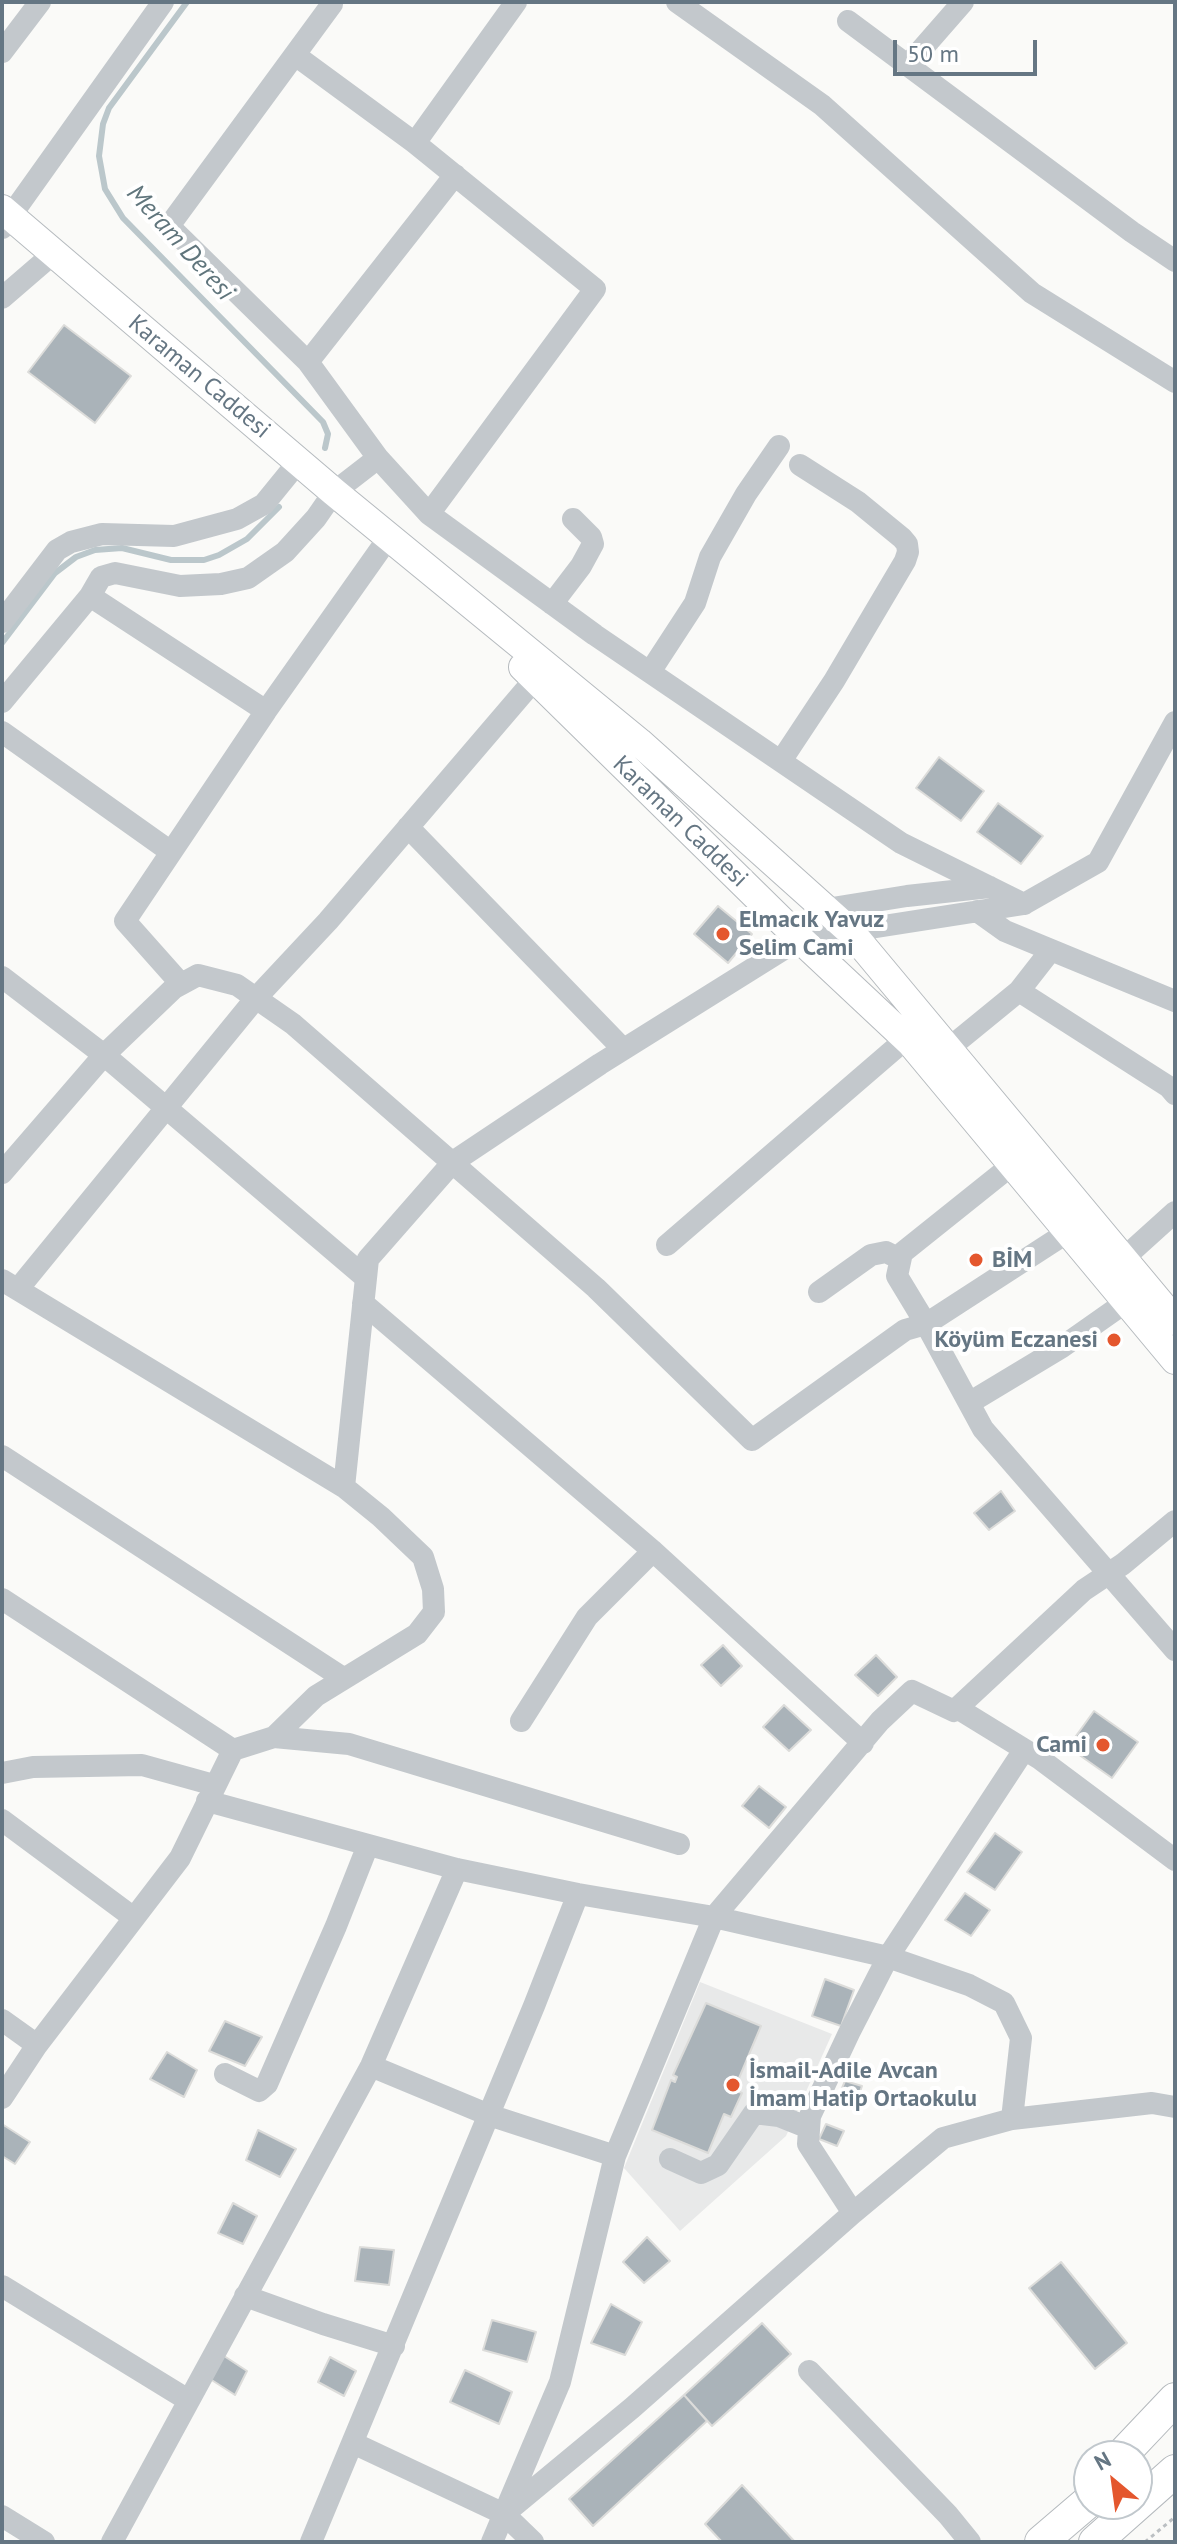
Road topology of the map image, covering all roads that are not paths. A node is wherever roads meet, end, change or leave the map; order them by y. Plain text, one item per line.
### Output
1 (40, 2) edge
2 (163, 2) edge
3 (516, 2) edge
4 (677, 2) edge
5 (963, 2) edge
6 (332, 4) dead end
7 (848, 21) dead end
8 (2, 52) edge
9 (295, 55) junction
10 (908, 65) junction
11 (415, 143) junction
12 (455, 175) junction
13 (5, 218) edge
14 (53, 254) junction
15 (1175, 261) edge
16 (2, 298) edge
17 (308, 362) junction
18 (1175, 382) edge
19 (779, 446) dead end
20 (378, 458) junction
21 (299, 461) junction
22 (800, 465) dead end
23 (334, 492) junction
24 (429, 514) junction
25 (573, 519) dead end
26 (393, 540) junction
27 (90, 596) junction
28 (552, 604) junction
29 (2, 622) edge
30 (650, 672) junction
31 (535, 679) junction
32 (2, 702) edge
33 (266, 711) junction
34 (1175, 722) edge
35 (2, 732) edge
36 (781, 761) junction
37 (408, 827) junction
38 (171, 852) junction
39 (990, 887) junction
40 (1024, 904) junction
41 (826, 909) junction
42 (977, 911) junction
43 (850, 931) junction
44 (800, 939) junction
45 (1051, 950) junction
46 (2, 977) edge
47 (181, 984) junction
48 (1019, 991) junction
49 (256, 998) junction
50 (1175, 1001) edge
51 (906, 1039) junction
52 (623, 1049) junction
53 (948, 1049) junction
54 (104, 1055) junction
55 (1175, 1094) edge
56 (167, 1108) junction
57 (453, 1162) junction
58 (1012, 1165) junction
59 (2, 1173) edge
60 (1175, 1212) edge
61 (1068, 1232) junction
62 (667, 1245) dead end
63 (1124, 1258) junction
64 (900, 1259) junction
65 (366, 1278) junction
66 (10, 1284) edge
67 (819, 1292) dead end
68 (1126, 1302) junction
69 (363, 1303) junction
70 (1175, 1321) edge
71 (926, 1324) junction
72 (1175, 1360) edge
73 (969, 1403) junction
74 (2, 1456) edge
75 (344, 1487) junction
76 (1175, 1521) edge
77 (653, 1551) junction
78 (1109, 1573) junction
79 (2, 1599) edge
80 (1175, 1650) edge
81 (343, 1678) junction
82 (957, 1708) junction
83 (521, 1721) dead end
84 (274, 1737) junction
85 (863, 1743) junction
86 (233, 1750) junction
87 (1024, 1750) junction
88 (2, 1773) edge
89 (210, 1793) junction
90 (2, 1820) edge
91 (679, 1844) dead end
92 (368, 1845) junction
93 (1175, 1860) edge
94 (457, 1869) junction
95 (578, 1894) junction
96 (714, 1917) junction
97 (134, 1918) junction
98 (888, 1957) junction
99 (2, 2020) edge
100 (37, 2045) junction
101 (371, 2066) junction
102 (225, 2074) dead end
103 (2, 2098) edge
104 (1175, 2107) edge
105 (489, 2115) junction
106 (1012, 2119) junction
107 (809, 2128) junction
108 (615, 2156) junction
109 (670, 2159) dead end
110 (853, 2213) junction
111 (2, 2286) edge
112 (245, 2296) junction
113 (394, 2346) junction
114 (809, 2371) dead end
115 (1175, 2399) edge
116 (188, 2400) junction
117 (1175, 2427) edge
118 (1136, 2440) edge
119 (353, 2443) junction
120 (1153, 2446) edge
121 (1175, 2471) edge
122 (1175, 2497) edge
123 (504, 2514) junction
124 (1073, 2514) edge
125 (2, 2516) edge
126 (44, 2542) edge
127 (112, 2542) edge
128 (311, 2542) edge
129 (492, 2542) edge
130 (533, 2542) edge
131 (970, 2542) edge
132 (1041, 2542) edge
133 (1095, 2542) edge
134 (1121, 2542) edge

1 - 8 street
2 - 13 street
3 - 11 street
4 - 18 street
5 - 10 street
6 - 9 street
7 - 10 street
9 - 11 street
9 - 17 street
10 - 15 street
11 - 12 street
12 - 17 street
12 - 24 street
13 - 14 main road, Karaman Caddesi
14 - 16 street
14 - 21 main road, Karaman Caddesi
17 - 20 street
19 - 30 street
20 - 23 street
20 - 24 street
21 - 23 main road, Karaman Caddesi
21 - 29 street
22 - 36 street
23 - 26 main road, Karaman Caddesi
23 - 27 street
24 - 28 street
25 - 28 street
26 - 31 main road, Karaman Caddesi
26 - 33 street
26 - 41 main road, Karaman Caddesi
27 - 32 street
27 - 33 street
28 - 30 street
30 - 36 street
31 - 37 street
31 - 44 main road, Karaman Caddesi
33 - 38 street
34 - 40 street
35 - 38 street
36 - 39 street
37 - 49 street
37 - 52 street
38 - 47 street
39 - 40 street
39 - 41 street
40 - 42 street
41 - 43 main road, Karaman Caddesi
42 - 43 street
42 - 45 street
43 - 44 street
43 - 53 main road, Karaman Caddesi
44 - 51 main road, Karaman Caddesi
44 - 52 street
45 - 48 street
45 - 50 street
46 - 54 street
47 - 49 street
47 - 54 street
48 - 53 street
48 - 55 street
49 - 56 street
49 - 57 street
51 - 58 main road, Karaman Caddesi
51 - 62 street
52 - 57 street
53 - 63 main road, Karaman Caddesi
54 - 56 street
54 - 59 street
56 - 65 street
56 - 66 street
57 - 65 street
57 - 71 street
58 - 61 main road, Karaman Caddesi
58 - 64 street
60 - 63 street
61 - 68 main road, Karaman Caddesi
61 - 71 street
63 - 70 main road, Karaman Caddesi
64 - 67 street
64 - 71 street
65 - 69 street
66 - 75 street
68 - 72 main road, Karaman Caddesi
68 - 73 street
69 - 75 street
69 - 77 street
71 - 73 street
73 - 78 street
74 - 81 street
75 - 81 street
76 - 78 street
77 - 83 street
77 - 85 street
78 - 80 street
78 - 82 street
79 - 86 street
81 - 84 street
82 - 85 street
82 - 87 street
84 - 86 street
84 - 91 street
85 - 96 street
86 - 89 street
87 - 93 street
87 - 98 street
88 - 89 street
89 - 92 street
89 - 97 street
90 - 97 street
92 - 94 street
92 - 102 street
94 - 95 street
94 - 101 street
95 - 96 street
95 - 105 street
96 - 98 street
96 - 108 street
97 - 100 street
98 - 106 street
98 - 107 street
99 - 100 street
100 - 103 street
101 - 105 street
101 - 112 street
104 - 106 street
105 - 108 street
105 - 113 street
106 - 110 street
107 - 109 street
107 - 110 street
108 - 123 street
110 - 123 street
111 - 116 street
112 - 113 street
112 - 116 street
113 - 119 street
114 - 131 street
115 - 118 highway
116 - 127 street
117 - 120 highway
119 - 123 street
119 - 128 street
121 - 133 highway
122 - 134 highway
123 - 129 street
123 - 130 street
124 - 132 highway
125 - 126 street

